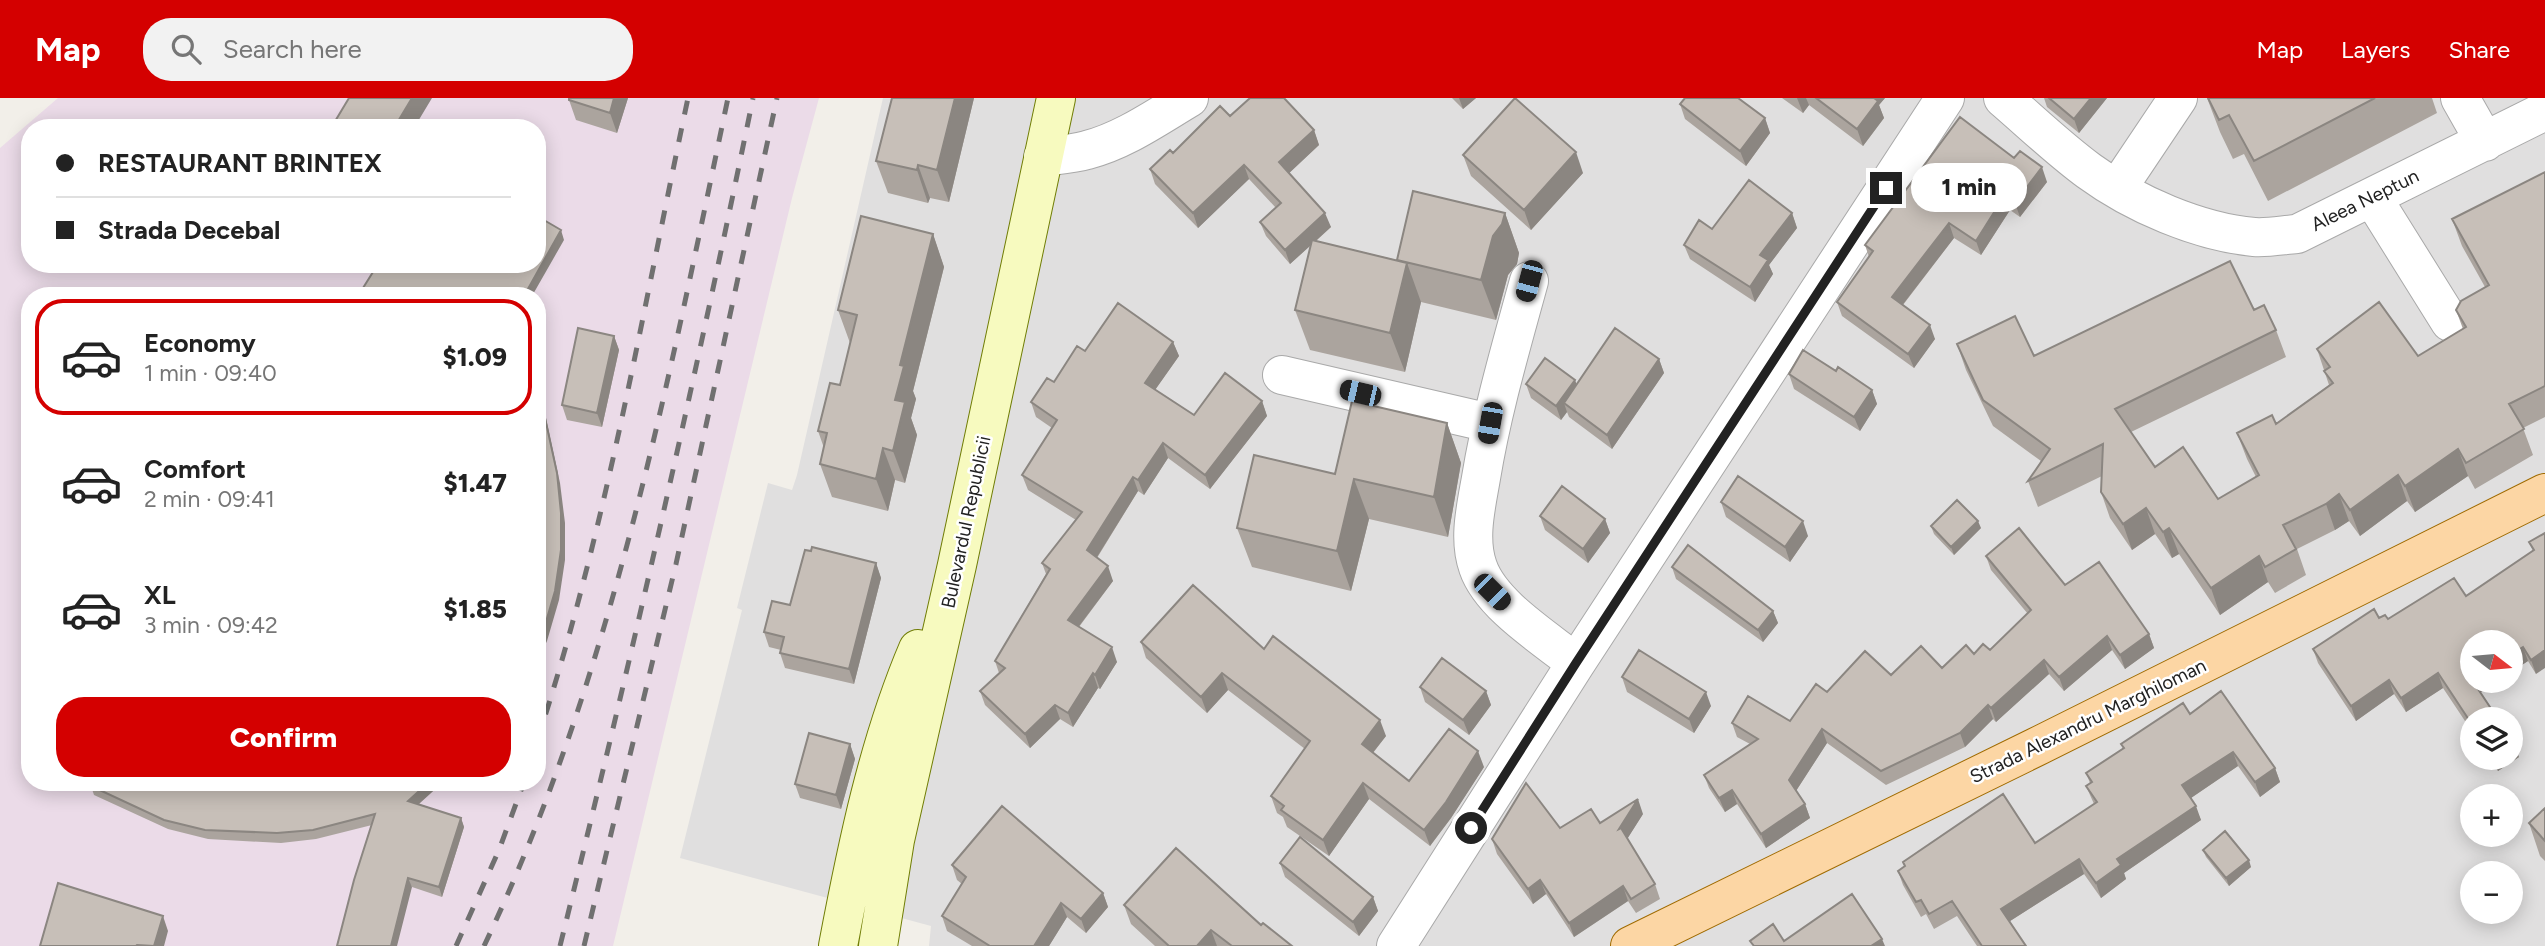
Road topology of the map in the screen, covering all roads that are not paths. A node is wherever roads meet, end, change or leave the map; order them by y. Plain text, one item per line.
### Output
1 (1056, 98) edge
2 (1189, 98) edge
3 (1945, 98) edge
4 (2003, 98) edge
5 (2178, 98) edge
6 (2460, 98) edge
7 (2545, 111) edge
8 (2485, 142) junction
9 (1043, 157) junction
10 (2117, 189) junction
11 (2372, 197) junction
12 (1529, 281) dead end
13 (2450, 322) dead end
14 (1282, 375) dead end
15 (1490, 423) junction
16 (2545, 493) edge
17 (957, 565) junction
18 (1576, 663) junction
19 (838, 946) edge
20 (878, 946) edge
21 (1396, 946) edge
22 (1630, 946) edge

1 - 9 main road, Bulevardul Republicii
2 - 9 street
3 - 18 street
4 - 10 street, Aleea Neptun
5 - 10 street
6 - 8 street
7 - 8 street, Aleea Neptun
8 - 11 street, Aleea Neptun
9 - 17 main road, Bulevardul Republicii
10 - 11 street, Aleea Neptun
11 - 13 street
12 - 15 street
14 - 15 street
15 - 18 street
16 - 22 main road, Strada Alexandru Marghiloman
17 - 19 main road
17 - 20 main road, Bulevardul Republicii
18 - 21 street

